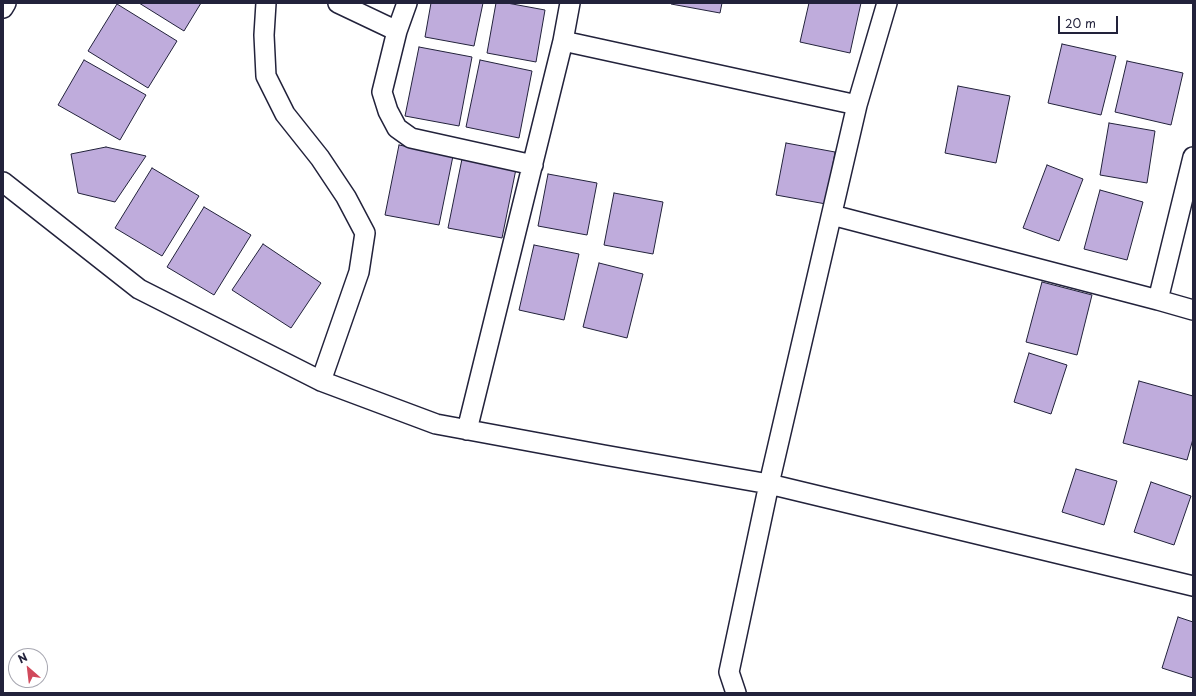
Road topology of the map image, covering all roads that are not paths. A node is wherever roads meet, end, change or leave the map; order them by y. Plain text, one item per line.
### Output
1 (6, 3) edge
2 (266, 3) edge
3 (338, 3) edge
4 (407, 3) edge
5 (570, 3) edge
6 (887, 3) edge
7 (3, 8) edge
8 (396, 31) junction
9 (563, 41) junction
10 (857, 105) junction
11 (1193, 157) edge
12 (533, 165) junction
13 (3, 182) edge
14 (832, 215) junction
15 (1158, 300) junction
16 (1193, 310) edge
17 (321, 381) junction
18 (467, 430) junction
19 (769, 484) junction
20 (1193, 586) edge
21 (736, 693) edge

1 - 7 street
2 - 17 street
3 - 8 street
4 - 8 street
5 - 9 street
6 - 10 street
8 - 12 street
9 - 10 street
9 - 12 street
10 - 14 street
11 - 15 street
12 - 18 street
13 - 17 street
14 - 15 street
14 - 19 street
15 - 16 street
17 - 18 street
18 - 19 street
19 - 20 street
19 - 21 street

